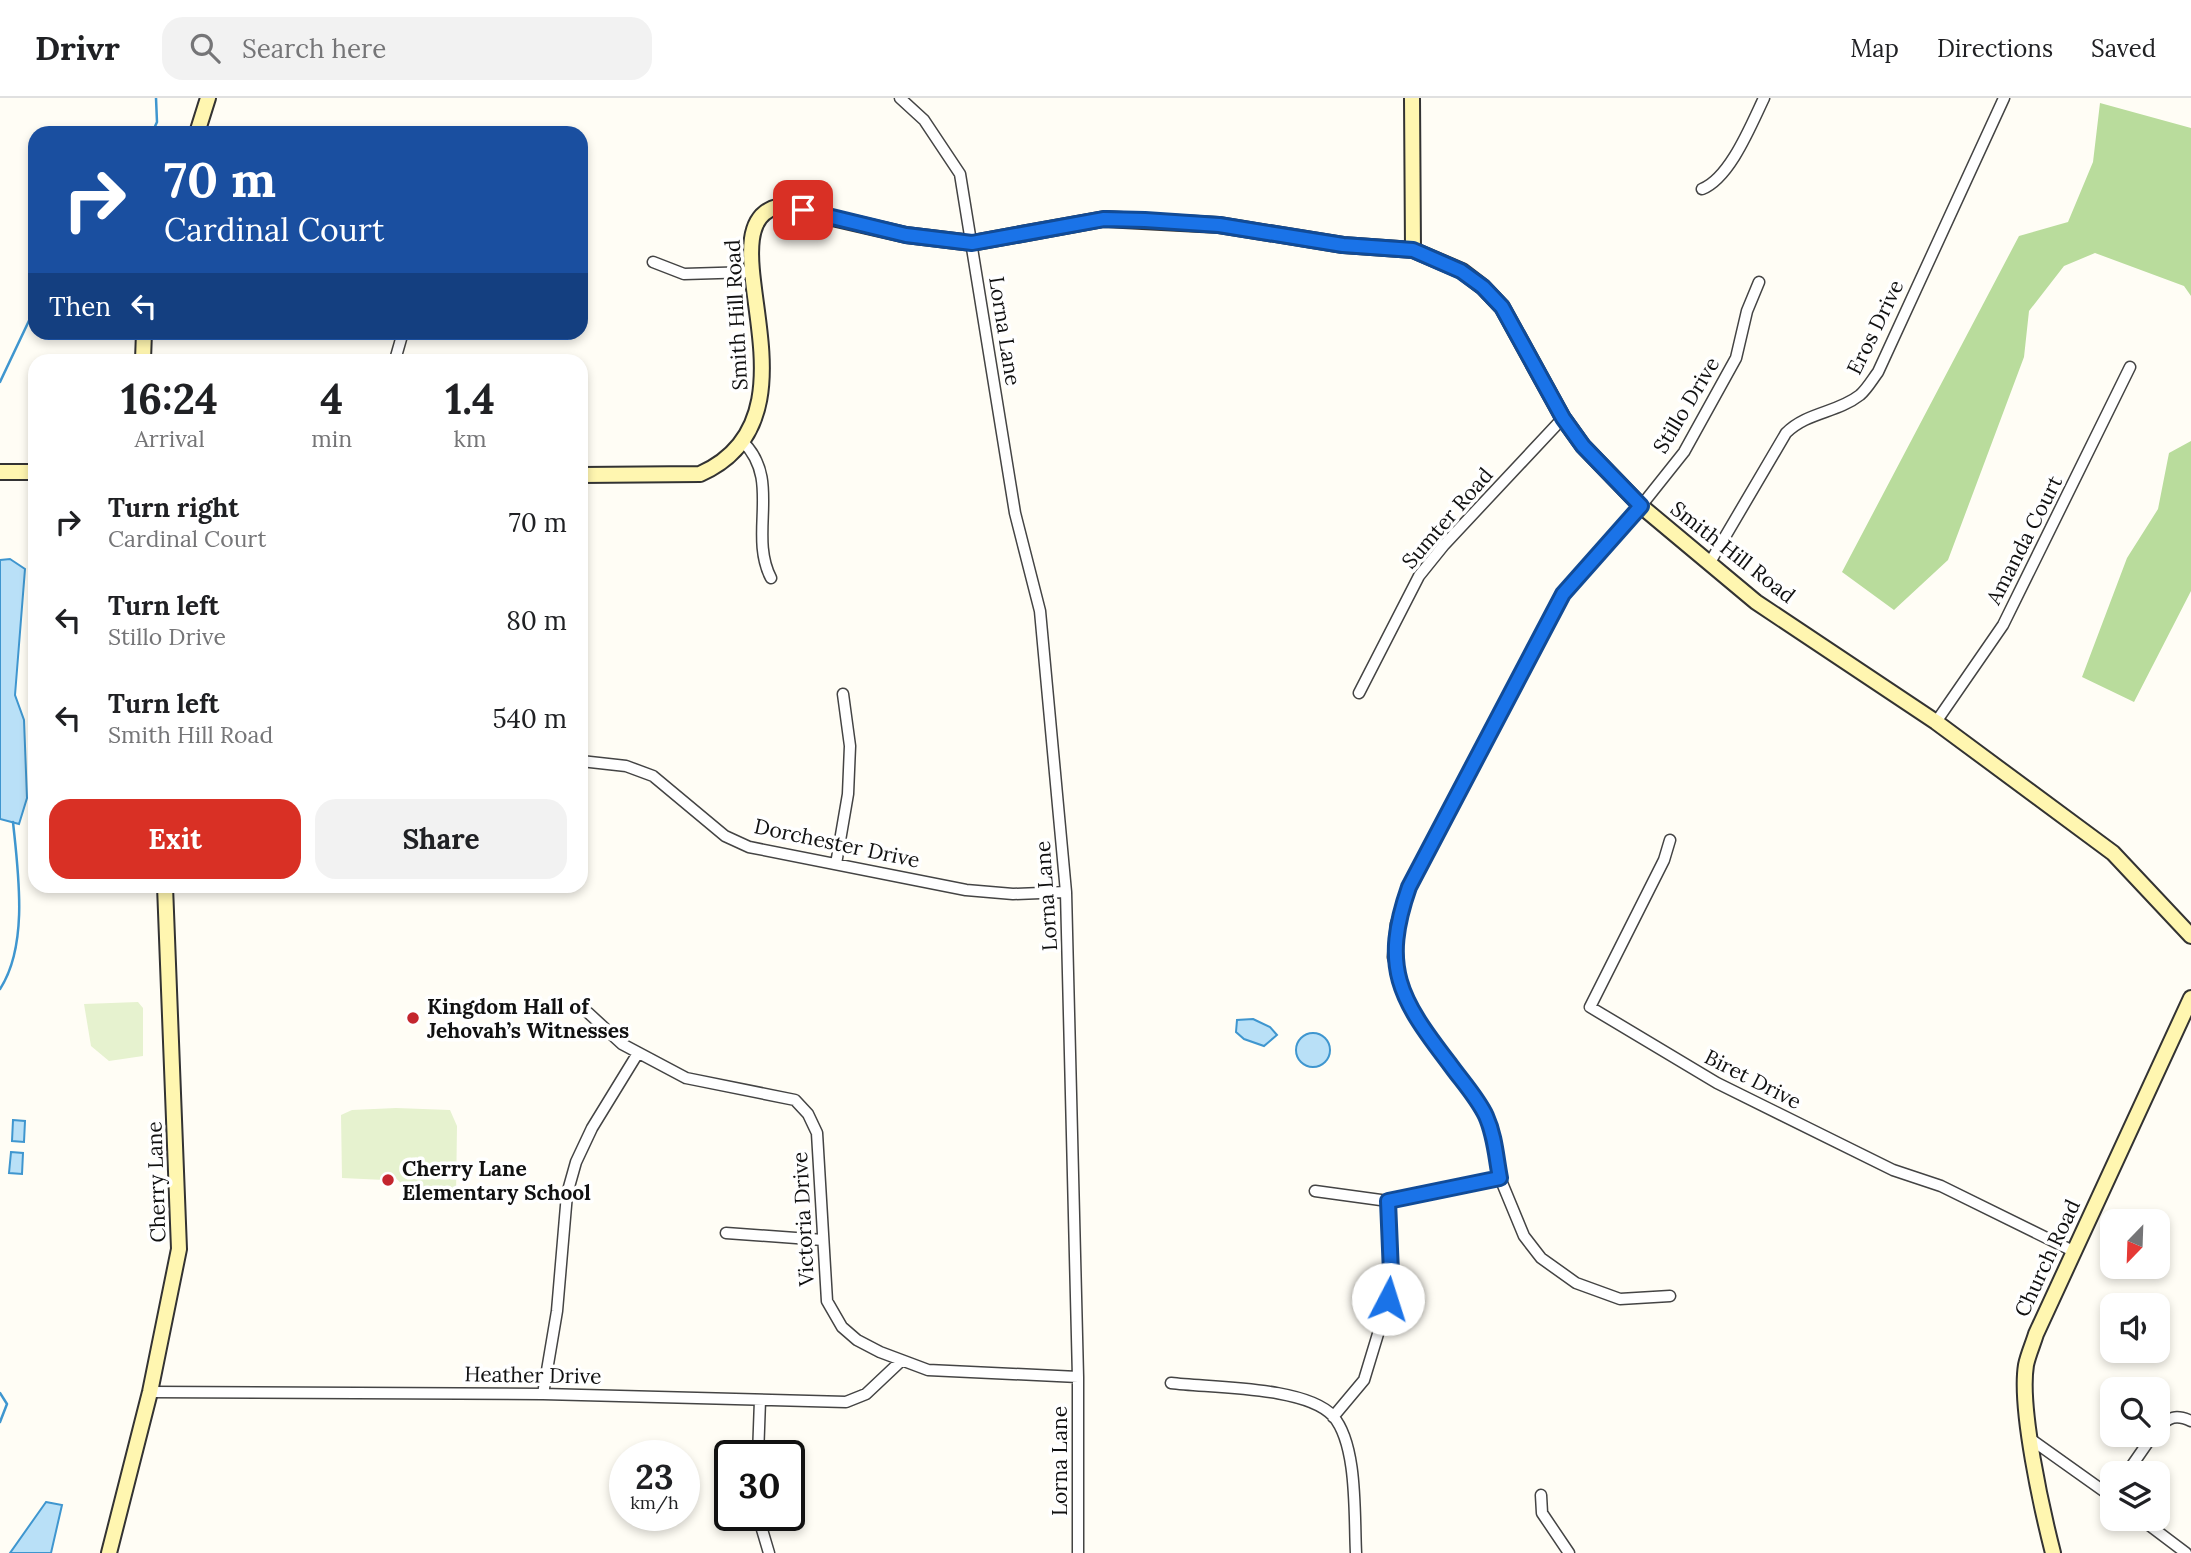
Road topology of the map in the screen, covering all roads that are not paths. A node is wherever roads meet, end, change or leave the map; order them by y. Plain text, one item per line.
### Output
1 (208, 98) edge
2 (900, 98) edge
3 (1412, 98) edge
4 (1764, 98) edge
5 (2004, 98) edge
6 (199, 126) edge
7 (1702, 189) dead end
8 (972, 243) junction
9 (1413, 250) junction
10 (653, 262) dead end
11 (752, 272) junction
12 (1759, 282) dead end
13 (2130, 367) dead end
14 (1563, 418) junction
15 (743, 442) junction
16 (0, 472) edge
17 (28, 472) edge
18 (588, 475) edge
19 (1641, 506) junction
20 (1709, 564) junction
21 (771, 578) dead end
22 (1359, 693) dead end
23 (843, 694) dead end
24 (1936, 722) junction
25 (588, 762) edge
26 (1670, 840) dead end
27 (836, 864) junction
28 (1066, 892) junction
29 (165, 893) edge
30 (2191, 936) edge
31 (2191, 998) edge
32 (584, 1009) dead end
33 (638, 1053) junction
34 (1500, 1178) junction
35 (1315, 1191) dead end
36 (1388, 1201) junction
37 (726, 1233) dead end
38 (823, 1240) junction
39 (2073, 1251) junction
40 (1670, 1296) dead end
41 (1385, 1309) dead end
42 (1381, 1324) dead end
43 (901, 1361) junction
44 (1078, 1377) junction
45 (1171, 1383) dead end
46 (150, 1392) junction
47 (543, 1394) junction
48 (761, 1400) junction
49 (1333, 1417) junction
50 (2170, 1418) edge
51 (2191, 1421) edge
52 (759, 1440) edge
53 (2032, 1440) junction
54 (2100, 1487) edge
55 (1541, 1495) dead end
56 (762, 1531) edge
57 (2157, 1531) edge
58 (109, 1553) edge
59 (769, 1553) edge
60 (1078, 1553) edge
61 (1356, 1553) edge
62 (1569, 1553) edge
63 (2053, 1553) edge
64 (2186, 1553) edge

1 - 6 street
2 - 8 street, Lorna Lane
3 - 9 street
4 - 7 street
5 - 20 street, Eros Drive
8 - 9 street, Smith Hill Road
8 - 11 street, Smith Hill Road
8 - 28 street, Lorna Lane
9 - 14 street, Smith Hill Road
10 - 11 street
11 - 15 street, Smith Hill Road
12 - 19 street, Stillo Drive
13 - 24 street, Amanda Court
14 - 19 street, Smith Hill Road
14 - 22 street, Sumter Road
15 - 18 street, Smith Hill Road
15 - 21 street
16 - 17 street
19 - 20 street, Smith Hill Road
19 - 34 street, Stillo Drive
20 - 24 street, Smith Hill Road
23 - 27 street
24 - 30 street, Smith Hill Road
25 - 27 street, Dorchester Drive
26 - 39 street, Biret Drive
27 - 28 street, Dorchester Drive
28 - 44 street, Lorna Lane
29 - 46 street, Cherry Lane
31 - 39 street, Church Road
32 - 33 street, Victoria Drive
33 - 38 street, Victoria Drive
33 - 47 street
34 - 36 street
34 - 40 street, Stillo Drive
35 - 36 street
36 - 41 street
37 - 38 street
38 - 43 street, Victoria Drive
39 - 53 street, Church Road
42 - 49 street
43 - 44 street, Victoria Drive
43 - 48 street, Heather Drive
44 - 60 street, Lorna Lane
45 - 49 street
46 - 47 street, Heather Drive
46 - 58 street, Cherry Lane
47 - 48 street, Heather Drive
48 - 52 street
49 - 61 street
50 - 51 street
53 - 54 street
53 - 63 street, Church Road
55 - 62 street
56 - 59 street
57 - 64 street

